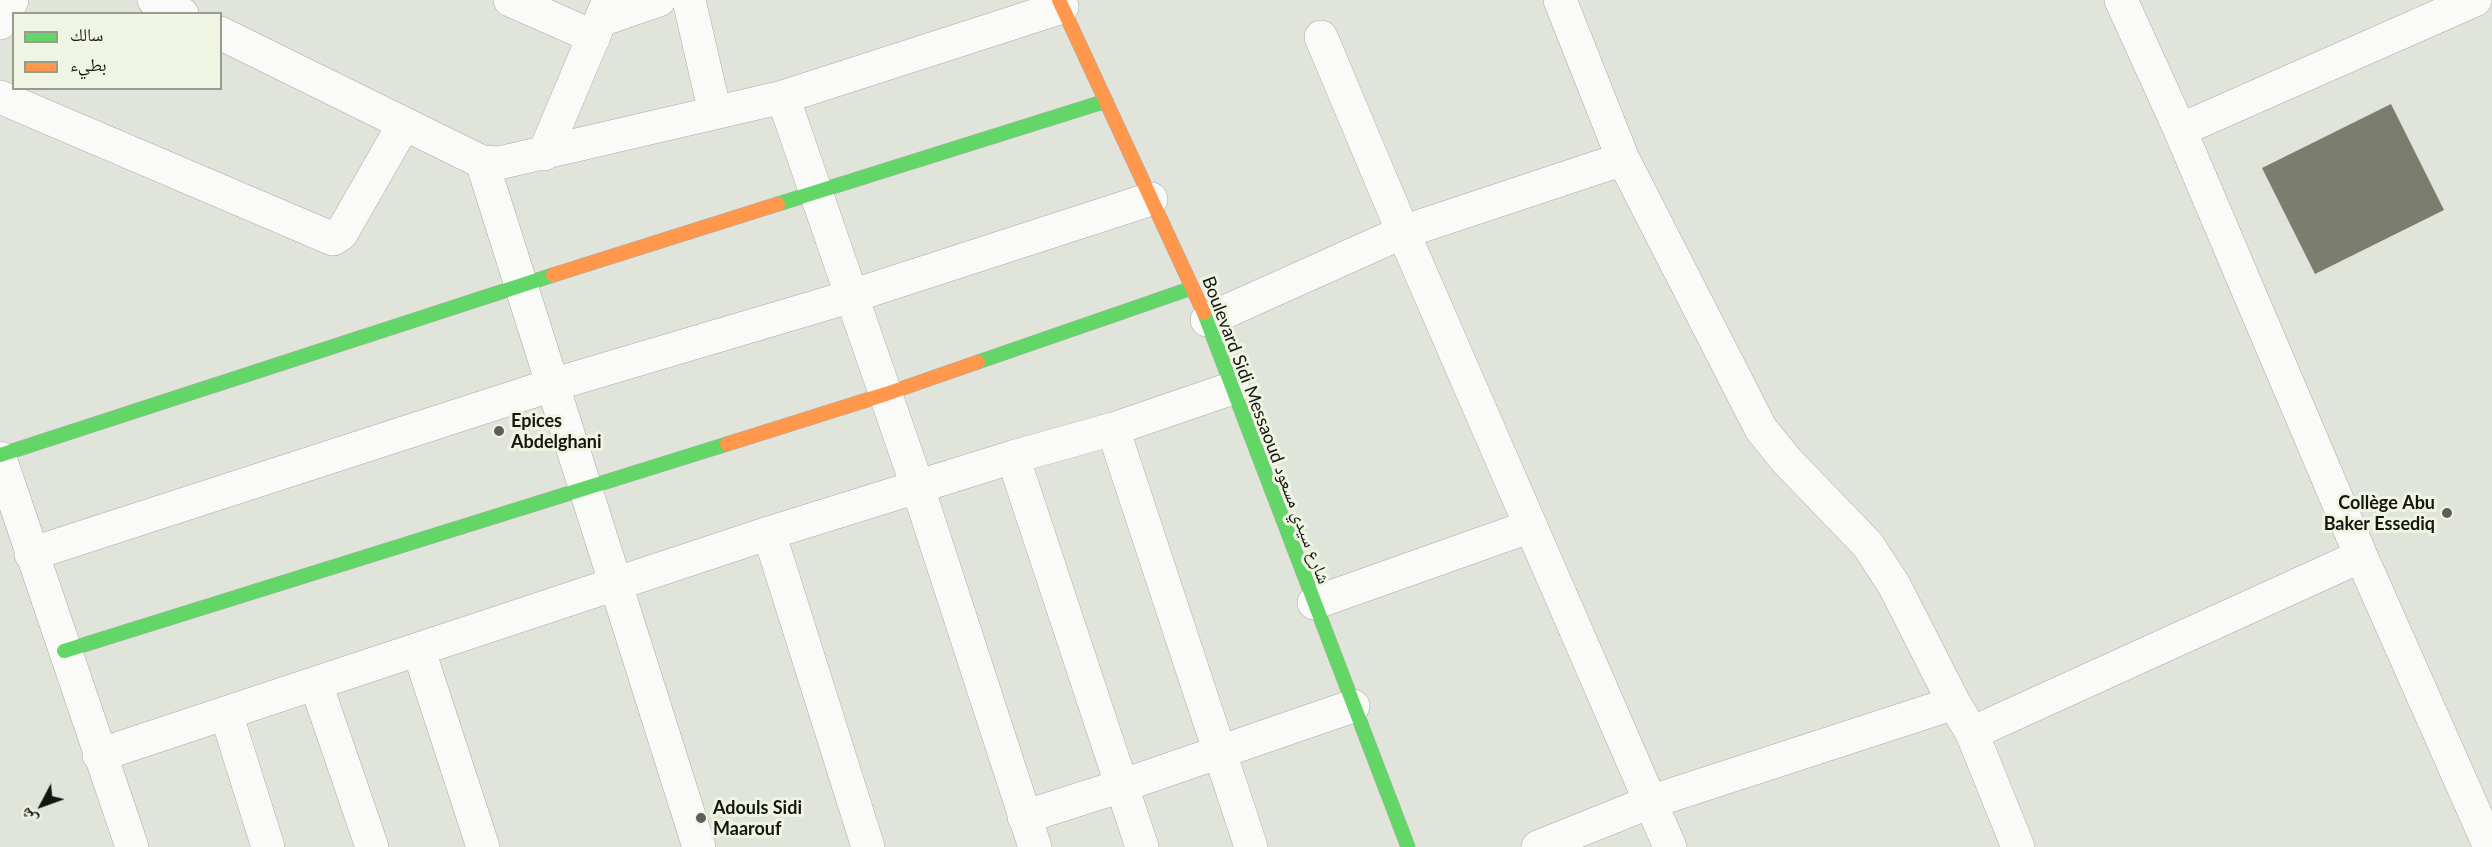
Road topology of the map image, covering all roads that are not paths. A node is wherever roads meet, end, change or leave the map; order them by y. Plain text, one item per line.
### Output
1 (12, 0) edge
2 (154, 0) edge
3 (510, 0) edge
4 (659, 0) edge
5 (689, 0) edge
6 (1560, 0) edge
7 (2121, 0) edge
8 (2475, 0) edge
9 (1061, 4) edge
10 (178, 12) edge
11 (601, 19) edge
12 (0, 23) edge
13 (222, 34) edge
14 (1321, 37) dead end
15 (0, 97) edge
16 (783, 97) junction
17 (1106, 101) junction
18 (715, 113) junction
19 (404, 124) junction
20 (2180, 130) junction
21 (544, 154) junction
22 (1623, 159) junction
23 (482, 162) junction
24 (817, 194) junction
25 (1151, 199) junction
26 (1403, 232) junction
27 (521, 285) junction
28 (1192, 288) junction
29 (852, 296) junction
30 (1207, 320) junction
31 (552, 385) junction
32 (1233, 388) junction
33 (886, 394) junction
34 (1113, 429) junction
35 (0, 457) edge
36 (1013, 457) junction
37 (918, 488) junction
38 (585, 489) junction
39 (1531, 526) junction
40 (769, 533) junction
41 (32, 554) junction
42 (2361, 556) junction
43 (614, 583) junction
44 (1314, 603) junction
45 (64, 651) junction
46 (419, 651) junction
47 (316, 684) junction
48 (1953, 703) junction
49 (1353, 706) junction
50 (226, 714) junction
51 (1972, 733) junction
52 (1219, 752) junction
53 (99, 755) junction
54 (1121, 786) junction
55 (1650, 802) junction
56 (1024, 817) junction
57 (132, 847) edge
58 (268, 847) edge
59 (372, 847) edge
60 (483, 847) edge
61 (699, 847) edge
62 (868, 847) edge
63 (1035, 847) edge
64 (1142, 847) edge
65 (1251, 847) edge
66 (1408, 847) edge
67 (1538, 847) edge
68 (1670, 847) edge
69 (2018, 847) edge
70 (2490, 847) edge

1 - 12 street
2 - 10 street
3 - 11 street
4 - 11 street
5 - 18 street
6 - 22 street
7 - 20 street
8 - 20 street
9 - 16 street
9 - 17 street, Boulevard Sidi Messaoud شارع سيدي مسعود
11 - 21 street
13 - 19 street
14 - 26 street
15 - 19 street
16 - 18 street
16 - 24 street
17 - 24 street
17 - 25 street, Boulevard Sidi Messaoud شارع سيدي مسعود
18 - 21 street
19 - 23 street
20 - 42 street
21 - 23 street
22 - 26 street
22 - 48 street
23 - 27 street
24 - 27 street
24 - 29 street
25 - 28 street, Boulevard Sidi Messaoud شارع سيدي مسعود
25 - 29 street
26 - 30 street
26 - 39 street
27 - 31 street
27 - 35 street
28 - 30 street, Boulevard Sidi Messaoud شارع سيدي مسعود
28 - 33 street
29 - 31 street
29 - 33 street
30 - 32 street, Boulevard Sidi Messaoud شارع سيدي مسعود
31 - 38 street
31 - 41 street
32 - 34 street
32 - 44 street, Boulevard Sidi Messaoud شارع سيدي مسعود
33 - 37 street
33 - 38 street
34 - 36 street
34 - 52 street
35 - 41 street
36 - 37 street
36 - 54 street
37 - 40 street
37 - 56 street
38 - 43 street
38 - 45 street
39 - 44 street
39 - 55 street
40 - 43 street
40 - 62 street
41 - 45 street
42 - 51 street
42 - 70 street
43 - 46 street
43 - 61 street
44 - 49 street, Boulevard Sidi Messaoud شارع سيدي مسعود
45 - 53 street
46 - 47 street
46 - 60 street
47 - 50 street
47 - 59 street
48 - 51 street
48 - 55 street
49 - 52 street
49 - 66 street, Boulevard Sidi Messaoud شارع سيدي مسعود
50 - 53 street
50 - 58 street
51 - 69 street
52 - 54 street
52 - 65 street
53 - 57 street
54 - 56 street
54 - 64 street
55 - 67 street
55 - 68 street
56 - 63 street

